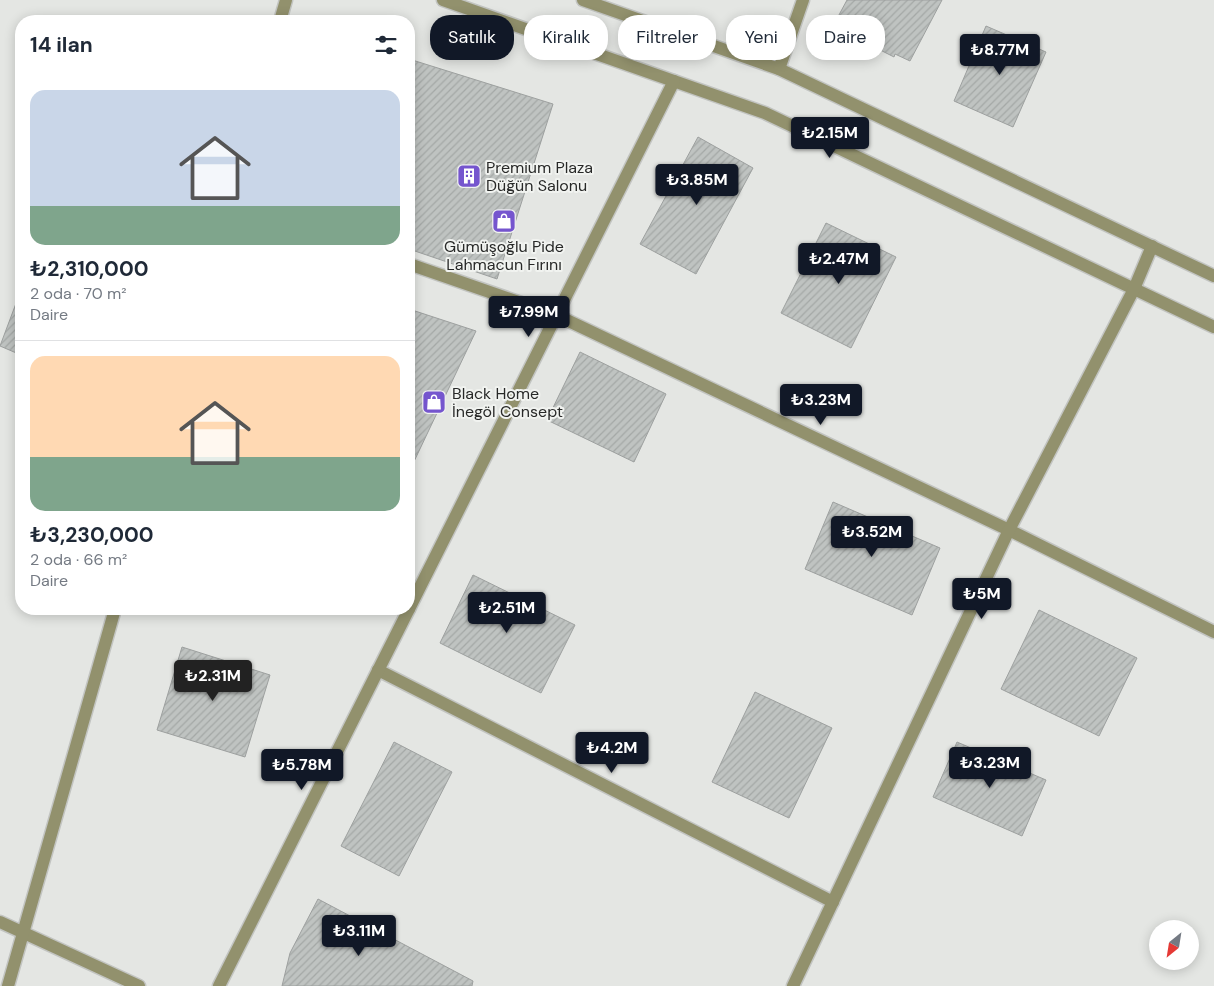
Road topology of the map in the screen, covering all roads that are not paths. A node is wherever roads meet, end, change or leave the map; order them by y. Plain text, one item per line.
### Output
1 (286, 0) edge
2 (442, 0) edge
3 (583, 0) edge
4 (803, 0) edge
5 (282, 15) edge
6 (780, 69) junction
7 (674, 81) junction
8 (1152, 246) junction
9 (415, 266) edge
10 (1214, 276) edge
11 (1134, 289) junction
12 (556, 315) junction
13 (1214, 326) edge
14 (1009, 530) junction
15 (415, 597) edge
16 (113, 615) edge
17 (406, 615) edge
18 (1214, 632) edge
19 (378, 670) junction
20 (833, 902) junction
21 (0, 922) edge
22 (24, 933) junction
23 (8, 986) edge
24 (139, 986) edge
25 (220, 986) edge
26 (793, 986) edge

1 - 5 street
2 - 7 street
3 - 6 street
4 - 6 street
6 - 8 street
7 - 11 street
7 - 12 street
8 - 10 street
8 - 11 street
9 - 12 street
11 - 13 street
11 - 14 street
12 - 14 street
12 - 15 street
14 - 18 street
14 - 20 street
16 - 22 street
17 - 19 street
19 - 20 street
19 - 25 street
20 - 26 street
21 - 22 street
22 - 23 street
22 - 24 street

